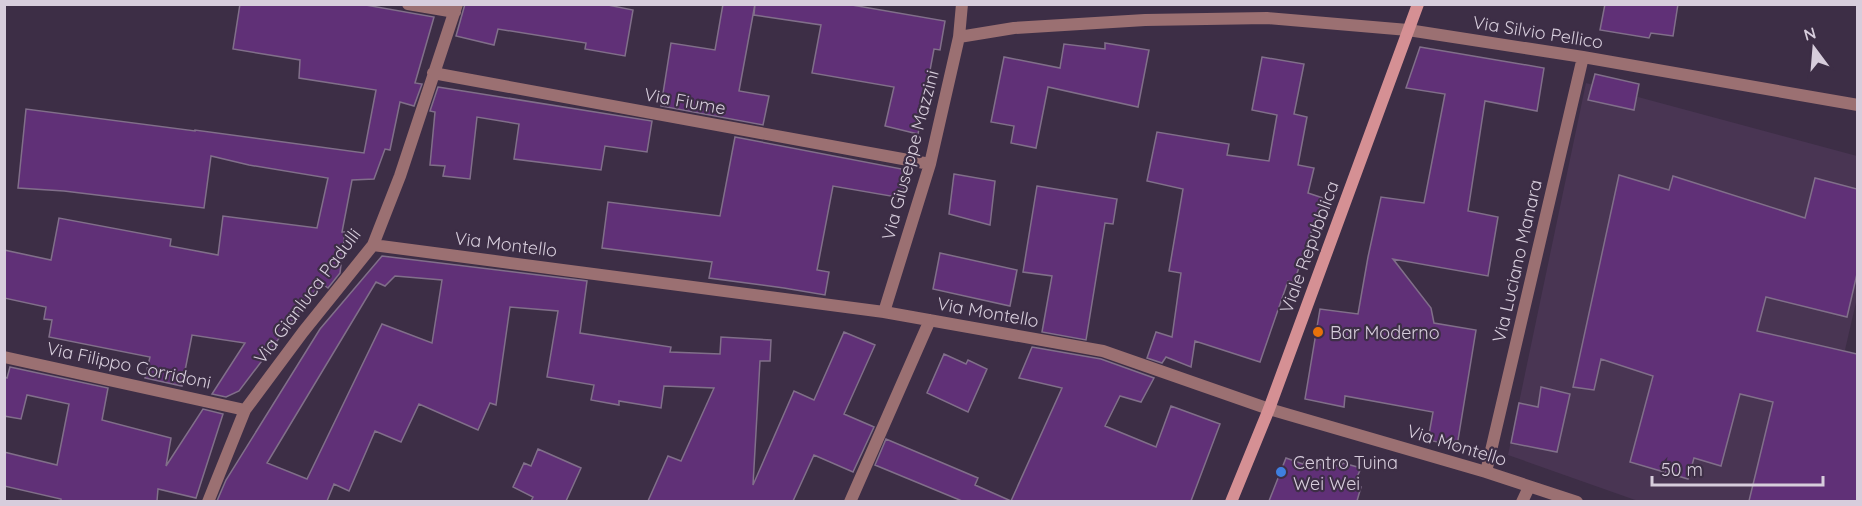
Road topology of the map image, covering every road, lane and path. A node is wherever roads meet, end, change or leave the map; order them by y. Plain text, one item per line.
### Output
1 (408, 4) edge
2 (962, 4) edge
3 (1268, 4) edge
4 (1418, 4) edge
5 (456, 8) edge
6 (1267, 18) junction
7 (1408, 30) junction
8 (959, 37) junction
9 (1583, 57) junction
10 (433, 73) junction
11 (1857, 105) edge
12 (930, 164) junction
13 (373, 245) junction
14 (884, 312) junction
15 (930, 320) junction
16 (4, 357) edge
17 (1269, 409) junction
18 (245, 410) junction
19 (1486, 472) junction
20 (1529, 487) junction
21 (208, 501) edge
22 (850, 501) edge
23 (1231, 501) edge
24 (1522, 501) edge
25 (1577, 501) edge

1 - 5 street
2 - 8 street, Via Giuseppe Mazzini
3 - 6 street
4 - 7 street, Viale Repubblica
5 - 10 street, Via Gianluca Padulli
6 - 7 street, Via Silvio Pellico
6 - 8 street, Via Silvio Pellico
7 - 9 street, Via Silvio Pellico
7 - 17 street, Viale Repubblica
8 - 12 street, Via Giuseppe Mazzini
9 - 11 street, Via Silvio Pellico
9 - 19 street, Via Luciano Manara
10 - 12 street, Via Fiume
10 - 13 street, Via Gianluca Padulli
12 - 14 street, Via Giuseppe Mazzini
13 - 14 street, Via Montello
13 - 18 street, Via Gianluca Padulli
14 - 15 street, Via Montello
15 - 17 street, Via Montello
15 - 22 street
16 - 18 street, Via Filippo Corridoni
17 - 19 street, Via Montello
17 - 23 street, Viale Repubblica
18 - 21 street, Via Gianluca Padulli
19 - 20 street, Via Montello
20 - 24 street
20 - 25 street, Via Montello

